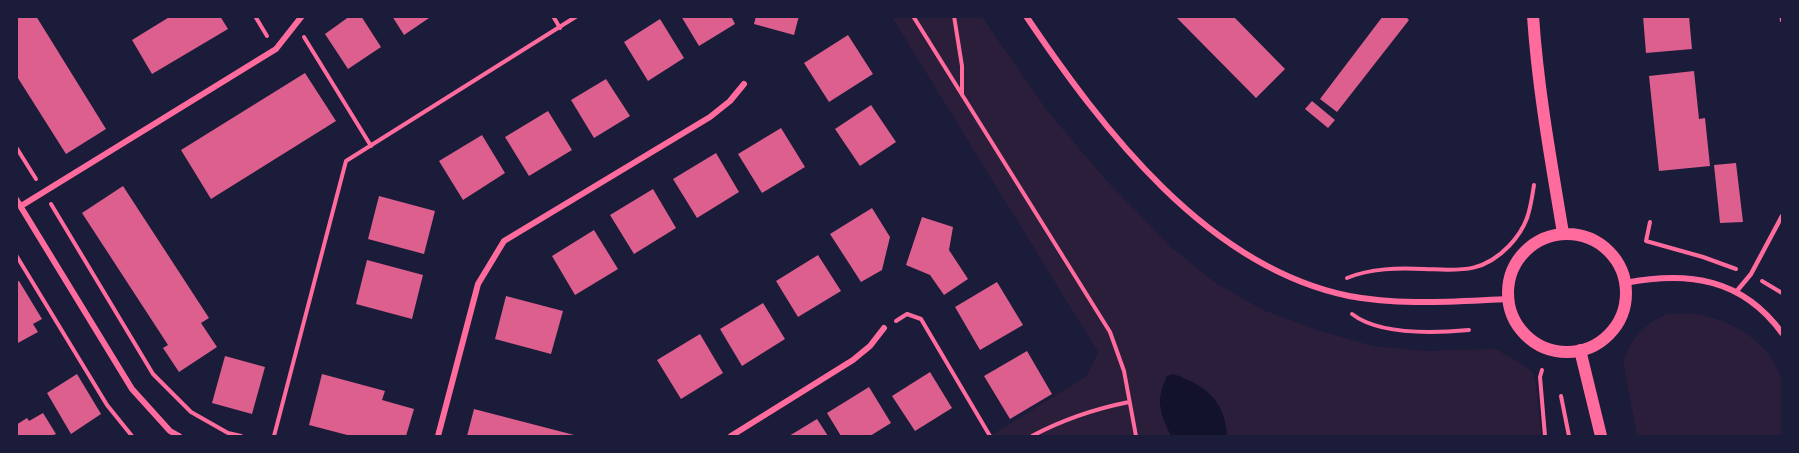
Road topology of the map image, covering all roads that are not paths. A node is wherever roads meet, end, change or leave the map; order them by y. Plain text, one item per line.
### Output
1 (302, 16) edge
2 (1026, 16) edge
3 (1533, 16) edge
4 (744, 84) dead end
5 (16, 199) edge
6 (21, 206) junction
7 (1782, 216) edge
8 (1563, 233) junction
9 (1625, 283) junction
10 (1736, 291) junction
11 (1509, 299) junction
12 (884, 328) road end
13 (1782, 333) edge
14 (1580, 351) junction
15 (170, 431) junction
16 (163, 436) edge
17 (179, 436) edge
18 (438, 436) edge
19 (730, 436) edge
20 (1601, 436) edge

1 - 6 street
2 - 11 street
3 - 8 main road
4 - 18 street
5 - 6 street
6 - 15 street
7 - 10 lane
8 - 9 main road
8 - 11 main road
9 - 10 street
9 - 14 main road
10 - 13 street
11 - 14 main road
12 - 19 street
14 - 20 main road
15 - 16 street
15 - 17 street

